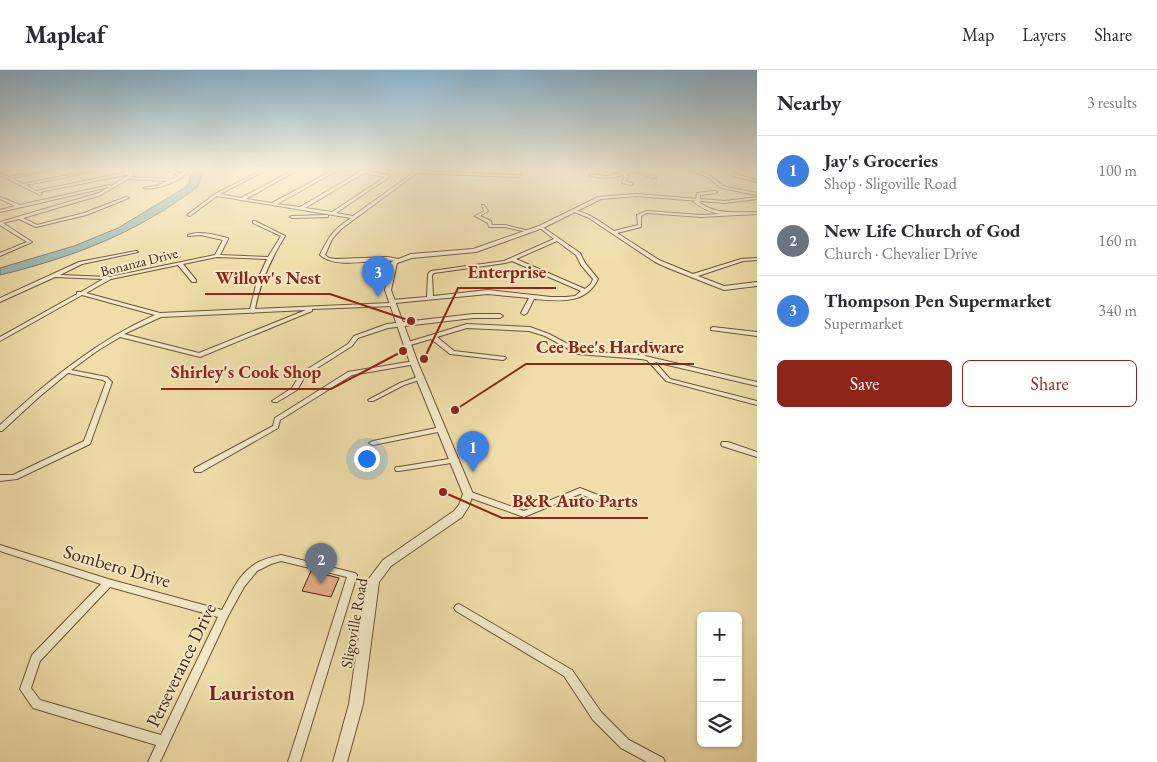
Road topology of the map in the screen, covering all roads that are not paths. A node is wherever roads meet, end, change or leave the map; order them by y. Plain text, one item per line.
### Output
1 (4, 200) edge
2 (44, 200) edge
3 (79, 200) edge
4 (121, 200) edge
5 (209, 200) edge
6 (250, 200) edge
7 (280, 200) edge
8 (315, 200) edge
9 (355, 200) edge
10 (375, 200) edge
11 (594, 200) edge
12 (687, 200) edge
13 (743, 200) edge
14 (696, 201) junction
15 (273, 204) junction
16 (18, 206) junction
17 (483, 206) dead end
18 (302, 208) junction
19 (0, 211) edge
20 (574, 211) junction
21 (757, 213) edge
22 (334, 214) junction
23 (734, 214) junction
24 (189, 215) dead end
25 (292, 217) dead end
26 (353, 217) junction
27 (20, 218) junction
28 (254, 222) dead end
29 (0, 223) edge
30 (541, 227) junction
31 (527, 231) junction
32 (614, 232) junction
33 (190, 235) dead end
34 (557, 239) junction
35 (136, 252) dead end
36 (0, 255) edge
37 (218, 256) junction
38 (269, 258) junction
39 (512, 259) junction
40 (757, 259) edge
41 (396, 260) junction
42 (179, 262) junction
43 (54, 276) junction
44 (693, 276) junction
45 (109, 278) junction
46 (194, 281) dead end
47 (757, 284) edge
48 (585, 291) junction
49 (79, 293) junction
50 (532, 297) junction
51 (430, 298) junction
52 (0, 300) edge
53 (392, 303) junction
54 (315, 308) junction
55 (252, 311) junction
56 (524, 312) dead end
57 (160, 315) junction
58 (500, 316) dead end
59 (401, 326) junction
60 (713, 329) dead end
61 (120, 334) junction
62 (757, 334) edge
63 (432, 336) junction
64 (0, 339) edge
65 (408, 344) junction
66 (650, 344) dead end
67 (503, 358) dead end
68 (641, 358) junction
69 (650, 360) junction
70 (414, 363) junction
71 (66, 371) junction
72 (420, 378) junction
73 (757, 384) edge
74 (371, 400) dead end
75 (275, 401) dead end
76 (757, 403) edge
77 (0, 429) edge
78 (441, 429) junction
79 (373, 443) dead end
80 (725, 444) dead end
81 (757, 456) edge
82 (455, 460) junction
83 (399, 469) dead end
84 (198, 470) dead end
85 (0, 478) edge
86 (468, 494) junction
87 (618, 506) dead end
88 (0, 548) edge
89 (108, 583) junction
90 (459, 608) dead end
91 (224, 615) junction
92 (164, 742) junction
93 (154, 762) edge
94 (294, 762) edge
95 (340, 762) edge
96 (659, 762) edge

1 - 16 street
2 - 16 street
3 - 27 street
4 - 27 street
5 - 24 street
6 - 15 street
7 - 15 street
8 - 18 street
9 - 22 street
10 - 26 street
11 - 20 street
12 - 14 street
13 - 14 street
14 - 23 street
15 - 18 street
16 - 19 street
17 - 31 street
18 - 22 street
20 - 30 street
20 - 32 street
21 - 23 street
22 - 25 street
22 - 26 street
23 - 32 street
26 - 41 street
27 - 29 street
28 - 38 street
29 - 36 street
30 - 31 street
30 - 34 street
31 - 41 street
32 - 44 street
33 - 37 street
34 - 39 street
34 - 48 street
35 - 43 street
37 - 38 street, Bonanza Drive
37 - 42 street, Bonanza Drive
38 - 55 street
39 - 48 street
39 - 51 street
40 - 44 street
41 - 53 street
42 - 45 street, Bonanza Drive
42 - 46 street
43 - 45 street
43 - 52 street
44 - 47 street
45 - 49 street, Bonanza Drive
48 - 50 street
49 - 57 street
49 - 64 street, Bonanza Drive
50 - 51 street
50 - 56 street
51 - 53 street
53 - 54 street
53 - 59 street
54 - 55 street
54 - 61 street
55 - 57 street
57 - 61 street
58 - 59 street
59 - 65 street
59 - 75 street
60 - 62 street
61 - 71 street
63 - 65 street
63 - 67 street
63 - 68 street
65 - 70 street
66 - 68 street
68 - 69 street
69 - 73 street
69 - 76 street
70 - 72 street
70 - 84 street
71 - 77 street
71 - 85 street
72 - 74 street
72 - 78 street
78 - 79 street
78 - 82 street
80 - 81 street
82 - 83 street
82 - 86 street
86 - 87 street
86 - 95 street, Sligoville Road
88 - 89 street, Sombero Drive
89 - 91 street, Sombero Drive
89 - 92 street
90 - 96 street
91 - 92 street, Perseverance Drive
91 - 94 street, Perseverance Drive
92 - 93 street, Perseverance Drive

